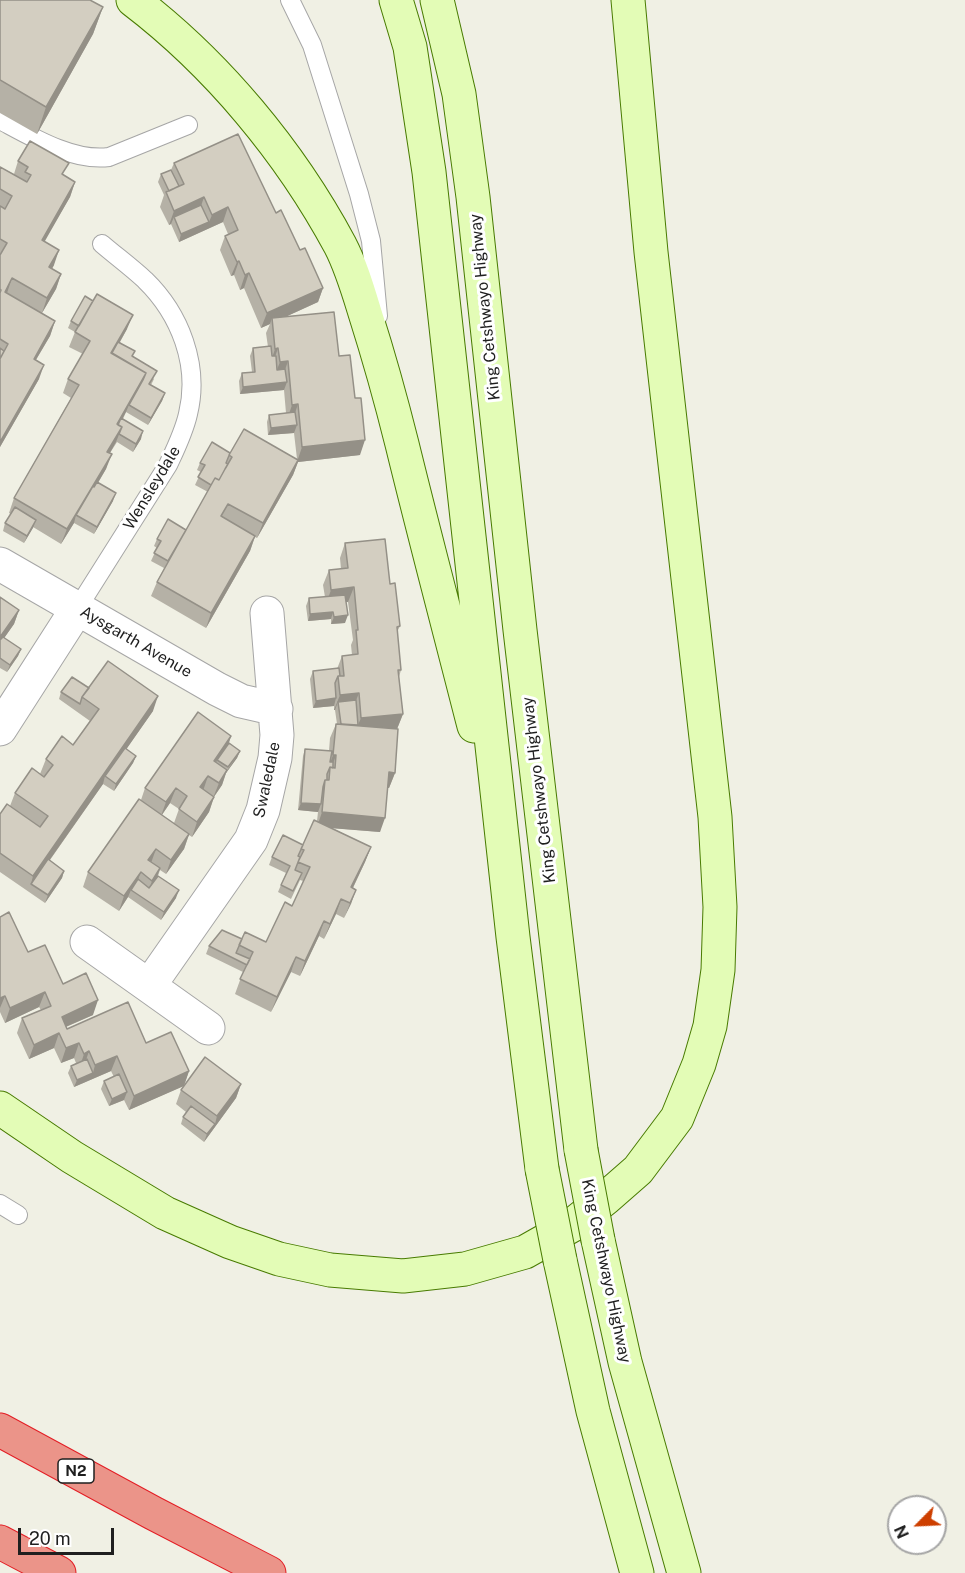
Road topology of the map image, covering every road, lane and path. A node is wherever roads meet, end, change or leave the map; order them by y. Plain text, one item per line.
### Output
1 (133, 0) edge
2 (290, 0) edge
3 (396, 0) edge
4 (437, 0) edge
5 (449, 0) edge
6 (628, 0) edge
7 (448, 45) junction
8 (0, 120) edge
9 (188, 125) dead end
10 (102, 244) dead end
11 (383, 372) junction
12 (0, 564) edge
13 (77, 609) junction
14 (267, 613) dead end
15 (276, 709) junction
16 (0, 729) edge
17 (503, 838) junction
18 (87, 942) dead end
19 (149, 986) junction
20 (208, 1028) dead end
21 (0, 1108) edge
22 (0, 1204) edge
23 (18, 1215) dead end
24 (0, 1430) edge
25 (0, 1542) edge
26 (59, 1573) edge
27 (269, 1573) edge
28 (637, 1573) edge
29 (684, 1573) edge

1 - 11 main road
2 - 11 lane
3 - 17 main road
4 - 7 main road, King Cetshwayo Highway
5 - 7 main road
6 - 21 main road
7 - 29 main road, King Cetshwayo Highway, bridge
8 - 9 lane
10 - 13 lane, Wensleydale
11 - 17 main road
12 - 13 street, Aysgarth Avenue
13 - 15 street, Aysgarth Avenue
13 - 16 street
14 - 15 street, Swaledale
15 - 19 street, Swaledale
17 - 28 main road, bridge
18 - 19 street
19 - 20 street
22 - 23 lane
24 - 27 highway, N2
25 - 26 highway

